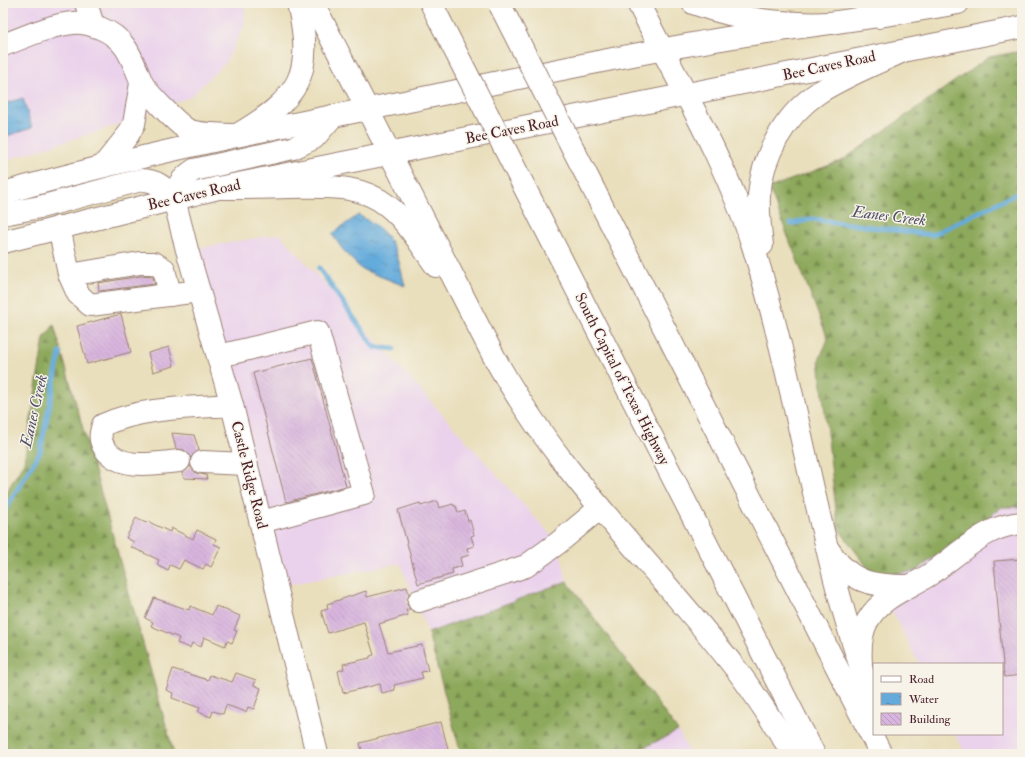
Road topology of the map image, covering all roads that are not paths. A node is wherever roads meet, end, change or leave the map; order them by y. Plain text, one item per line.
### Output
1 (86, 3) edge
2 (298, 3) edge
3 (313, 3) edge
4 (638, 3) edge
5 (693, 3) edge
6 (958, 3) edge
7 (500, 4) edge
8 (434, 10) edge
9 (877, 10) edge
10 (832, 23) junction
11 (93, 25) junction
12 (1022, 27) edge
13 (3, 45) edge
14 (661, 50) junction
15 (903, 50) junction
16 (141, 83) junction
17 (685, 95) junction
18 (367, 109) junction
19 (334, 116) junction
20 (237, 135) junction
21 (391, 154) junction
22 (103, 166) junction
23 (218, 188) junction
24 (3, 193) edge
25 (174, 198) junction
26 (3, 214) edge
27 (59, 227) junction
28 (3, 242) edge
29 (70, 275) junction
30 (199, 291) junction
31 (767, 294) junction
32 (170, 295) junction
33 (478, 325) junction
34 (219, 356) junction
35 (232, 405) junction
36 (179, 461) dead end
37 (202, 462) dead end
38 (246, 464) junction
39 (600, 508) junction
40 (261, 522) junction
41 (1022, 523) edge
42 (828, 549) junction
43 (909, 586) junction
44 (419, 601) dead end
45 (862, 670) junction
46 (873, 701) edge
47 (885, 735) edge
48 (317, 754) edge
49 (793, 754) edge
50 (814, 754) edge
51 (881, 754) edge
52 (893, 754) edge

1 - 11 main road
2 - 20 main road
3 - 18 main road
4 - 14 main road
5 - 10 main road
6 - 9 main road
7 - 51 main road, bridge
8 - 50 main road, South Capital of Texas Highway, bridge
9 - 10 main road
10 - 14 main road
11 - 13 main road
11 - 16 main road
12 - 15 main road, Bee Caves Road
14 - 17 main road
14 - 18 main road
15 - 17 main road, Bee Caves Road
15 - 31 main road
16 - 20 main road
16 - 22 main road
17 - 21 main road, Bee Caves Road
17 - 31 main road
18 - 19 main road
18 - 21 main road
19 - 20 main road
19 - 25 main road
20 - 22 main road
21 - 23 main road, Bee Caves Road
21 - 33 main road
22 - 24 main road
23 - 25 main road, Bee Caves Road
23 - 33 main road
25 - 26 main road
25 - 27 main road, Bee Caves Road
25 - 30 main road, Castle Ridge Road
27 - 28 main road, Bee Caves Road
27 - 29 main road
29 - 32 main road
29 - 32 main road
30 - 32 main road
30 - 34 main road, Castle Ridge Road
31 - 42 main road
33 - 39 main road
34 - 35 main road, Castle Ridge Road
34 - 40 main road
35 - 36 main road
35 - 38 main road, Castle Ridge Road
37 - 38 main road
38 - 40 main road, Castle Ridge Road
39 - 44 main road
39 - 49 main road
40 - 48 main road, Castle Ridge Road
41 - 43 main road
42 - 43 main road
42 - 45 main road
43 - 45 main road
45 - 46 main road
47 - 52 main road

